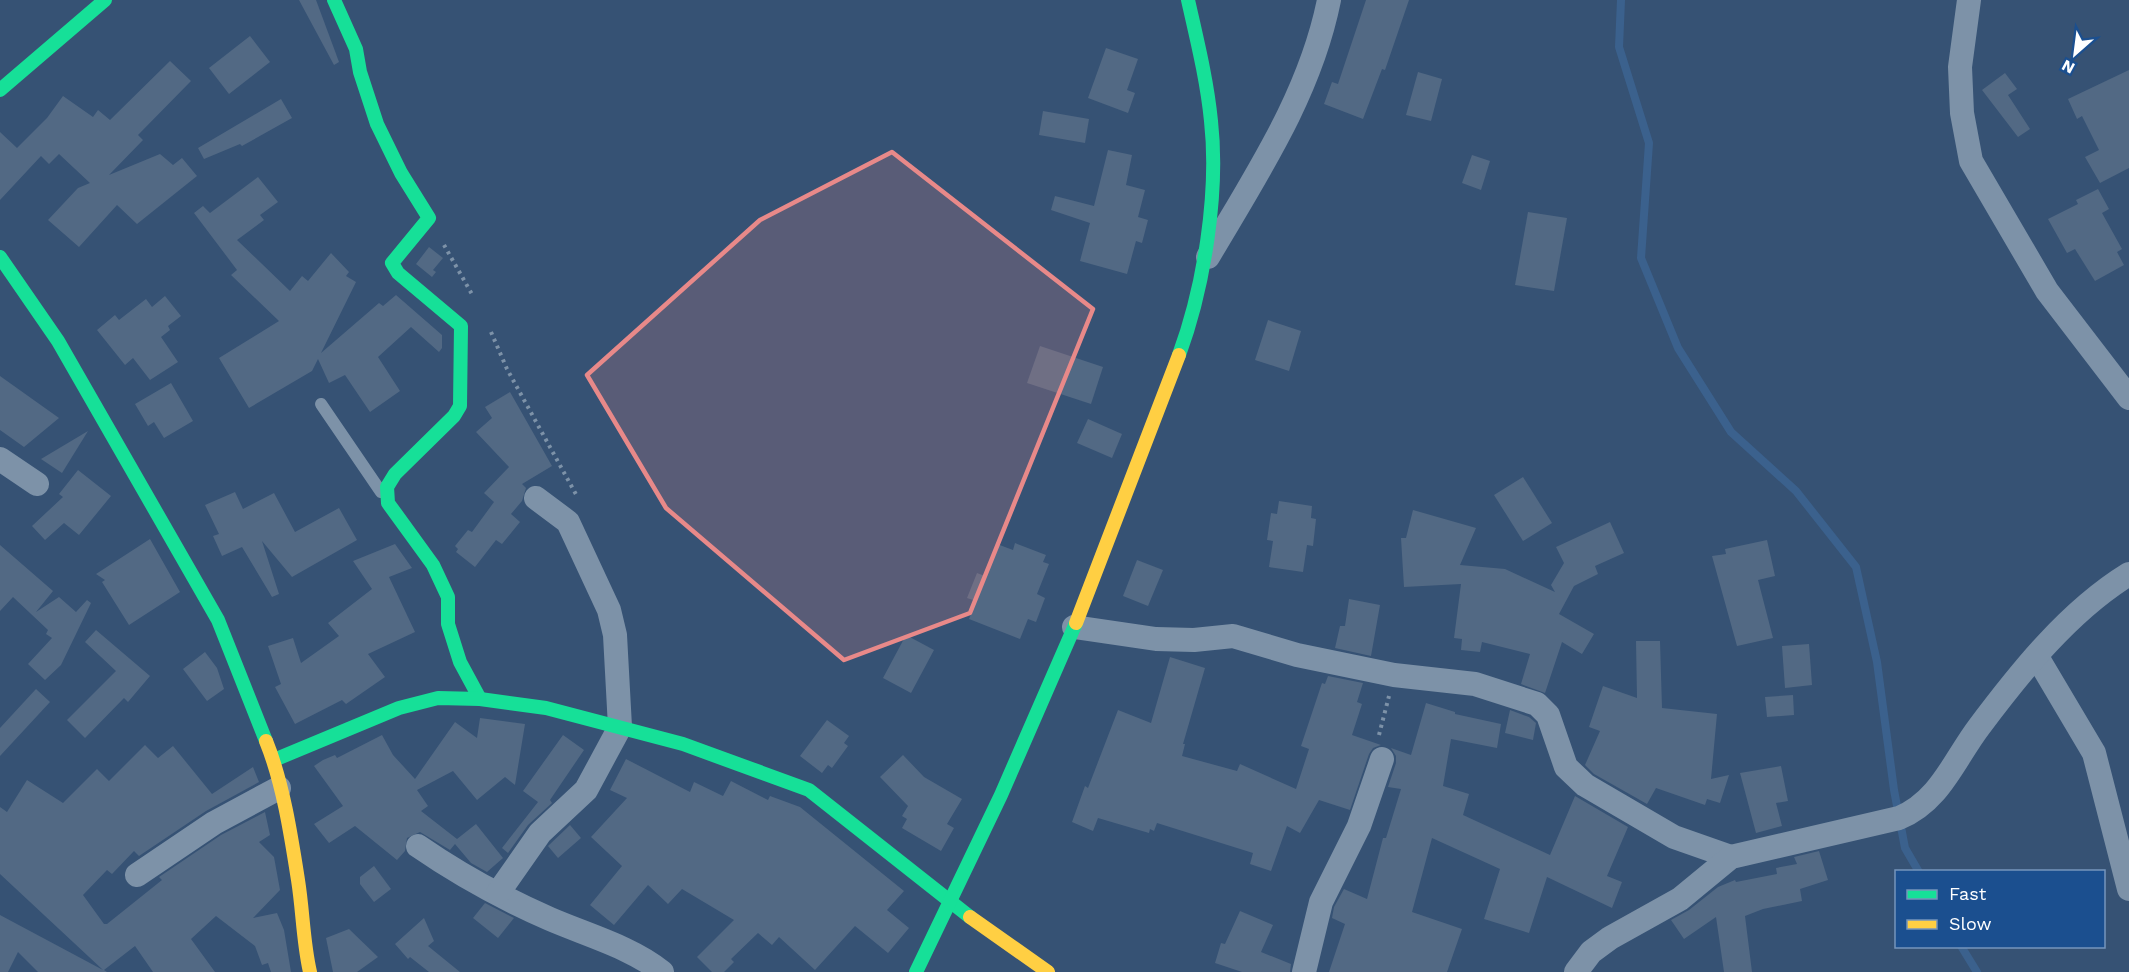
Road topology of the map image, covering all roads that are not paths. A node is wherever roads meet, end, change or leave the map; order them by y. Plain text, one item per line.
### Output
1 (105, 0) edge
2 (334, 0) edge
3 (1188, 0) edge
4 (1329, 0) edge
5 (1969, 0) edge
6 (0, 90) edge
7 (0, 257) edge
8 (1200, 269) junction
9 (2129, 398) edge
10 (321, 404) dead end
11 (0, 459) edge
12 (37, 484) dead end
13 (536, 498) dead end
14 (388, 503) junction
15 (2129, 574) edge
16 (1074, 627) junction
17 (2037, 657) junction
18 (480, 699) junction
19 (620, 727) junction
20 (1382, 759) road end
21 (274, 760) junction
22 (279, 788) junction
23 (418, 846) dead end
24 (1731, 857) junction
25 (137, 874) dead end
26 (2129, 889) edge
27 (498, 894) junction
28 (949, 902) junction
29 (310, 972) edge
30 (662, 972) edge
31 (916, 972) edge
32 (1048, 972) edge
33 (1304, 972) edge
34 (1576, 972) edge

1 - 6 street
2 - 14 street
3 - 8 street
4 - 8 street
5 - 9 street
7 - 21 street
8 - 16 street
10 - 14 lane
11 - 12 street
13 - 19 street
14 - 18 street
15 - 17 street
16 - 24 street
16 - 28 street
17 - 24 street
17 - 26 street
18 - 19 street
18 - 21 street
19 - 27 street
19 - 28 street
20 - 33 street
21 - 22 street
22 - 25 street
22 - 29 street
23 - 27 street
24 - 34 street
27 - 30 street
28 - 31 street
28 - 32 street

